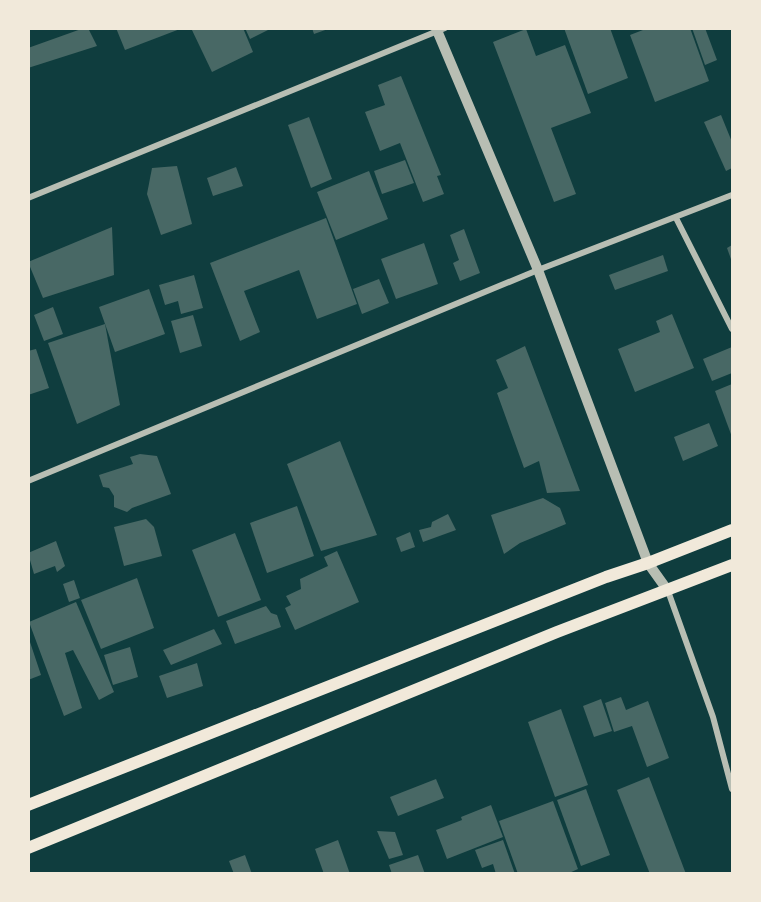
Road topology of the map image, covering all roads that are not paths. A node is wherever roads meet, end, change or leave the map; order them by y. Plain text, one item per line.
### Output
1 (439, 30) edge
2 (732, 195) edge
3 (28, 198) edge
4 (676, 218) junction
5 (538, 270) junction
6 (732, 329) edge
7 (28, 482) edge
8 (732, 530) edge
9 (648, 563) junction
10 (732, 565) edge
11 (668, 591) junction
12 (732, 789) edge
13 (28, 804) edge
14 (28, 848) edge

1 - 3 street
1 - 5 street
2 - 4 street
4 - 5 street
4 - 6 street
5 - 7 street
5 - 9 street
8 - 9 main road
9 - 11 street
9 - 13 main road
10 - 11 main road
11 - 12 street
11 - 14 main road

